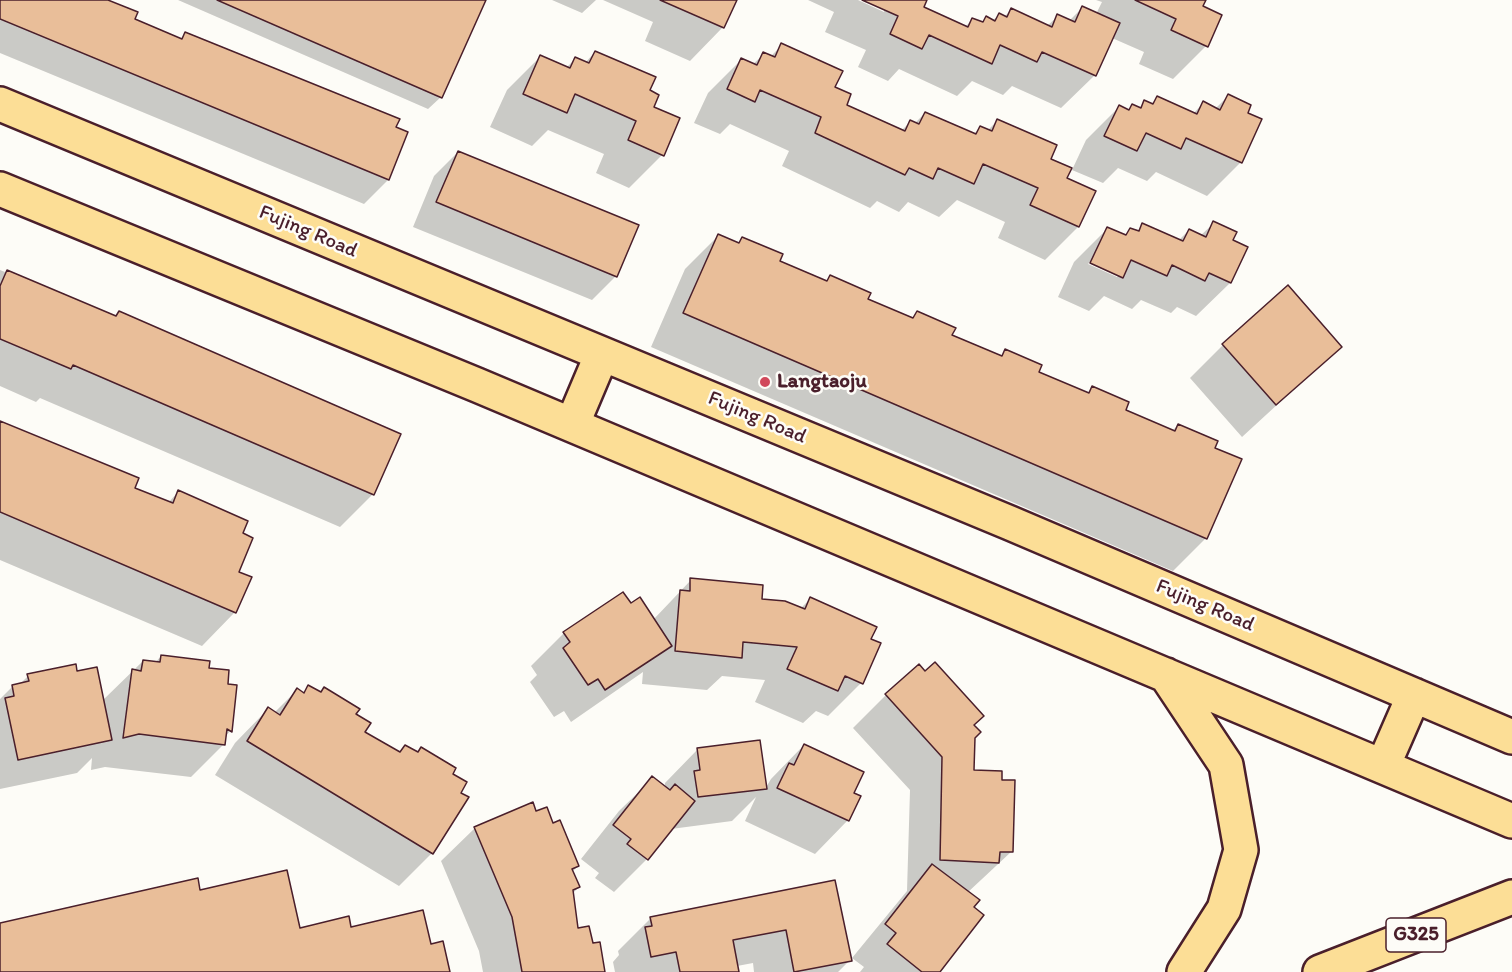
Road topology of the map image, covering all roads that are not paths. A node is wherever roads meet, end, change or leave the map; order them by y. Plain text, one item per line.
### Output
1 (0, 104) edge
2 (0, 189) edge
3 (602, 354) junction
4 (572, 424) junction
5 (1166, 675) junction
6 (1414, 694) junction
7 (1512, 737) edge
8 (1383, 766) junction
9 (1512, 821) edge
10 (1512, 897) edge
11 (1184, 972) edge
12 (1320, 972) edge

1 - 3 main road, Fujing Road
2 - 4 main road
3 - 4 main road
3 - 6 main road, Fujing Road
4 - 5 main road
5 - 8 main road
5 - 11 main road
6 - 7 main road, Fujing Road
6 - 8 main road
8 - 9 main road
10 - 12 main road, G325

